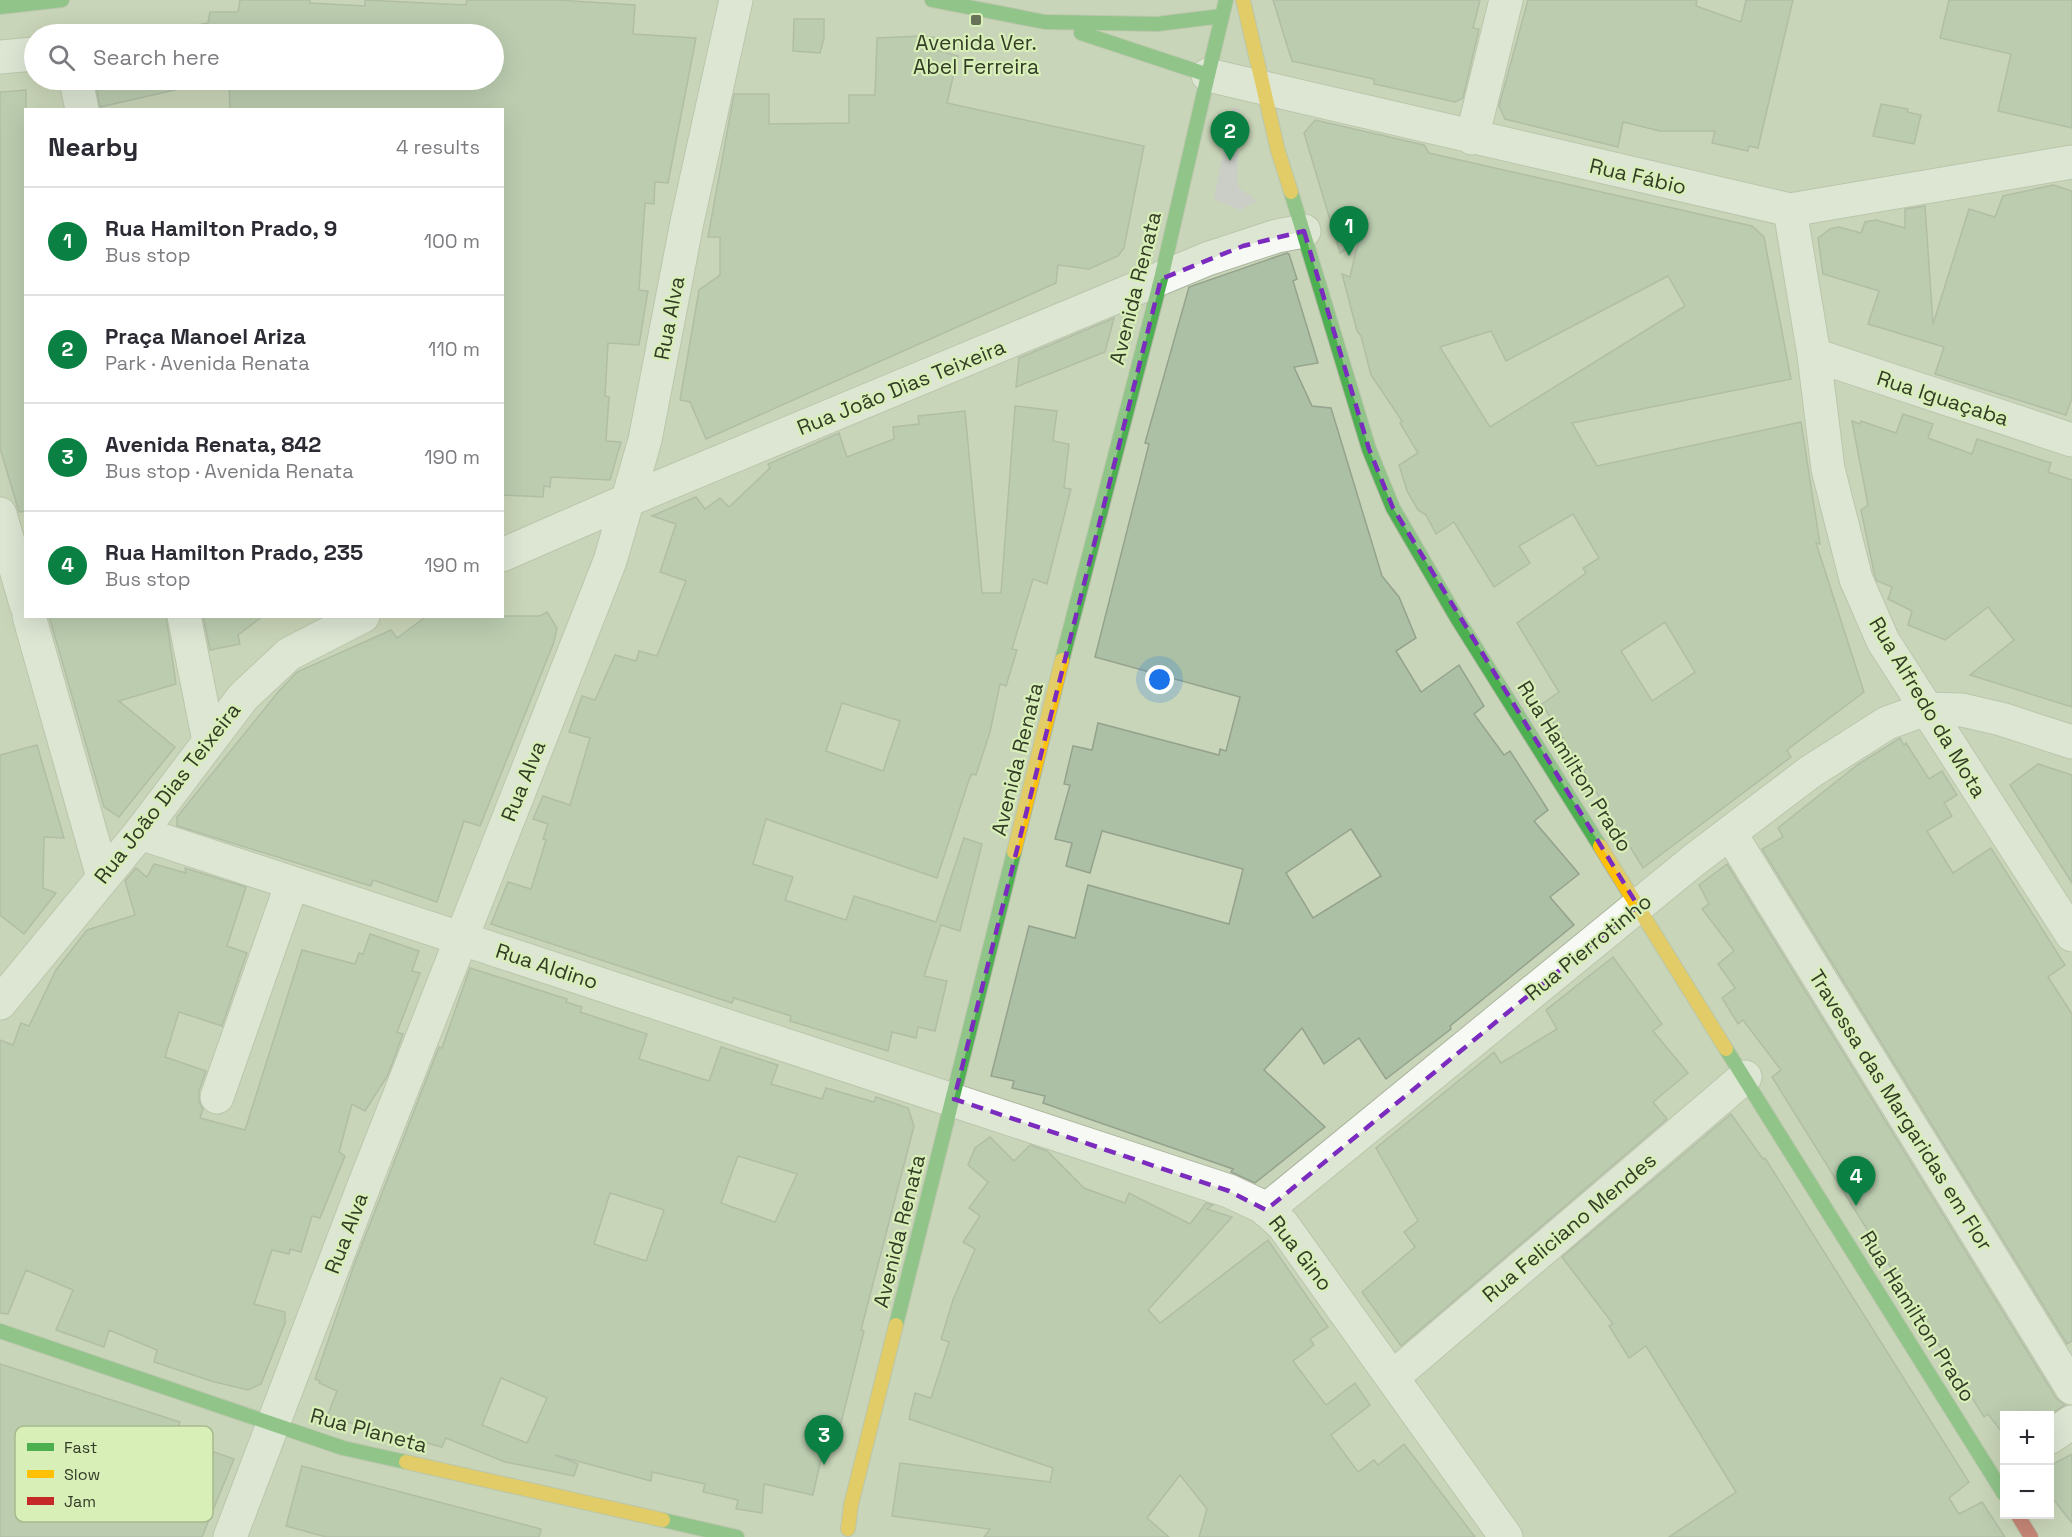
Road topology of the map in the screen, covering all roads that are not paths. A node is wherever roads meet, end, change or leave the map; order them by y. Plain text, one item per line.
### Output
1 (62, 0) edge
2 (736, 0) edge
3 (932, 0) edge
4 (1226, 0) edge
5 (1243, 0) edge
6 (1506, 0) edge
7 (0, 7) edge
8 (1070, 8) dead end
9 (1222, 16) junction
10 (1046, 22) junction
11 (24, 55) edge
12 (0, 57) edge
13 (1208, 75) junction
14 (1263, 88) junction
15 (78, 90) edge
16 (82, 108) edge
17 (1472, 138) junction
18 (2068, 165) edge
19 (1790, 210) junction
20 (1304, 231) junction
21 (1161, 279) junction
22 (1814, 355) junction
23 (2072, 440) edge
24 (628, 500) junction
25 (0, 514) edge
26 (504, 554) edge
27 (24, 597) edge
28 (30, 618) edge
29 (184, 618) edge
30 (359, 618) edge
31 (1926, 709) junction
32 (209, 741) junction
33 (2072, 742) edge
34 (140, 833) junction
35 (1730, 833) junction
36 (103, 877) junction
37 (292, 883) junction
38 (1638, 906) junction
39 (2072, 935) edge
40 (462, 938) junction
41 (0, 1003) edge
42 (1745, 1077) junction
43 (217, 1097) dead end
44 (954, 1099) junction
45 (1266, 1210) junction
46 (0, 1331) edge
47 (1393, 1377) junction
48 (2072, 1388) edge
49 (2072, 1422) edge
50 (274, 1425) junction
51 (2054, 1434) edge
52 (2000, 1478) edge
53 (2020, 1519) edge
54 (846, 1533) edge
55 (1499, 1535) edge
56 (230, 1537) edge
57 (737, 1537) edge
58 (2031, 1537) edge

1 - 7 main road
2 - 24 street, Rua Alva
3 - 10 main road
4 - 9 main road, Avenida Renata
5 - 14 main road, Rua Hamilton Prado
6 - 17 street
8 - 10 main road
9 - 10 main road
9 - 13 main road, Avenida Renata
10 - 13 main road
11 - 12 street
13 - 14 street, Rua Fábio
13 - 21 main road, Avenida Renata
14 - 17 street, Rua Fábio
14 - 20 main road, Rua Hamilton Prado
15 - 16 street
17 - 19 street, Rua Fábio
18 - 19 street, Rua Fábio
19 - 22 street, Rua Alfredo da Mota
20 - 21 street, Rua João Dias Teixeira
20 - 38 main road, Rua Hamilton Prado
21 - 24 street, Rua João Dias Teixeira
21 - 44 main road, Avenida Renata
22 - 23 street, Rua Iguaçaba
22 - 31 street, Rua Alfredo da Mota
24 - 26 street, Rua João Dias Teixeira
24 - 40 street, Rua Alva
25 - 27 street
28 - 36 street
29 - 32 street
30 - 32 street, Rua João Dias Teixeira
31 - 33 street
31 - 35 street, Rua Pierrotinho
31 - 39 street, Rua Alfredo da Mota
32 - 34 street, Rua João Dias Teixeira
34 - 36 street, Rua João Dias Teixeira
34 - 37 street, Rua Aldino
35 - 38 street, Rua Pierrotinho
35 - 48 street, Travessa das Margaridas em Flor
36 - 41 street, Rua João Dias Teixeira
37 - 40 street, Rua Aldino
37 - 43 street
38 - 42 main road, Rua Hamilton Prado
38 - 45 street, Rua Pierrotinho
40 - 44 street, Rua Aldino
40 - 50 street, Rua Alva
42 - 47 street, Rua Feliciano Mendes
42 - 52 main road, Rua Hamilton Prado
44 - 45 street, Rua Gino
44 - 54 main road, Avenida Renata
45 - 47 street, Rua Gino
46 - 50 main road, Rua Planeta
47 - 55 street, Rua Gino
49 - 51 street
50 - 56 street, Rua Alva
50 - 57 main road, Rua Planeta
53 - 58 main road

